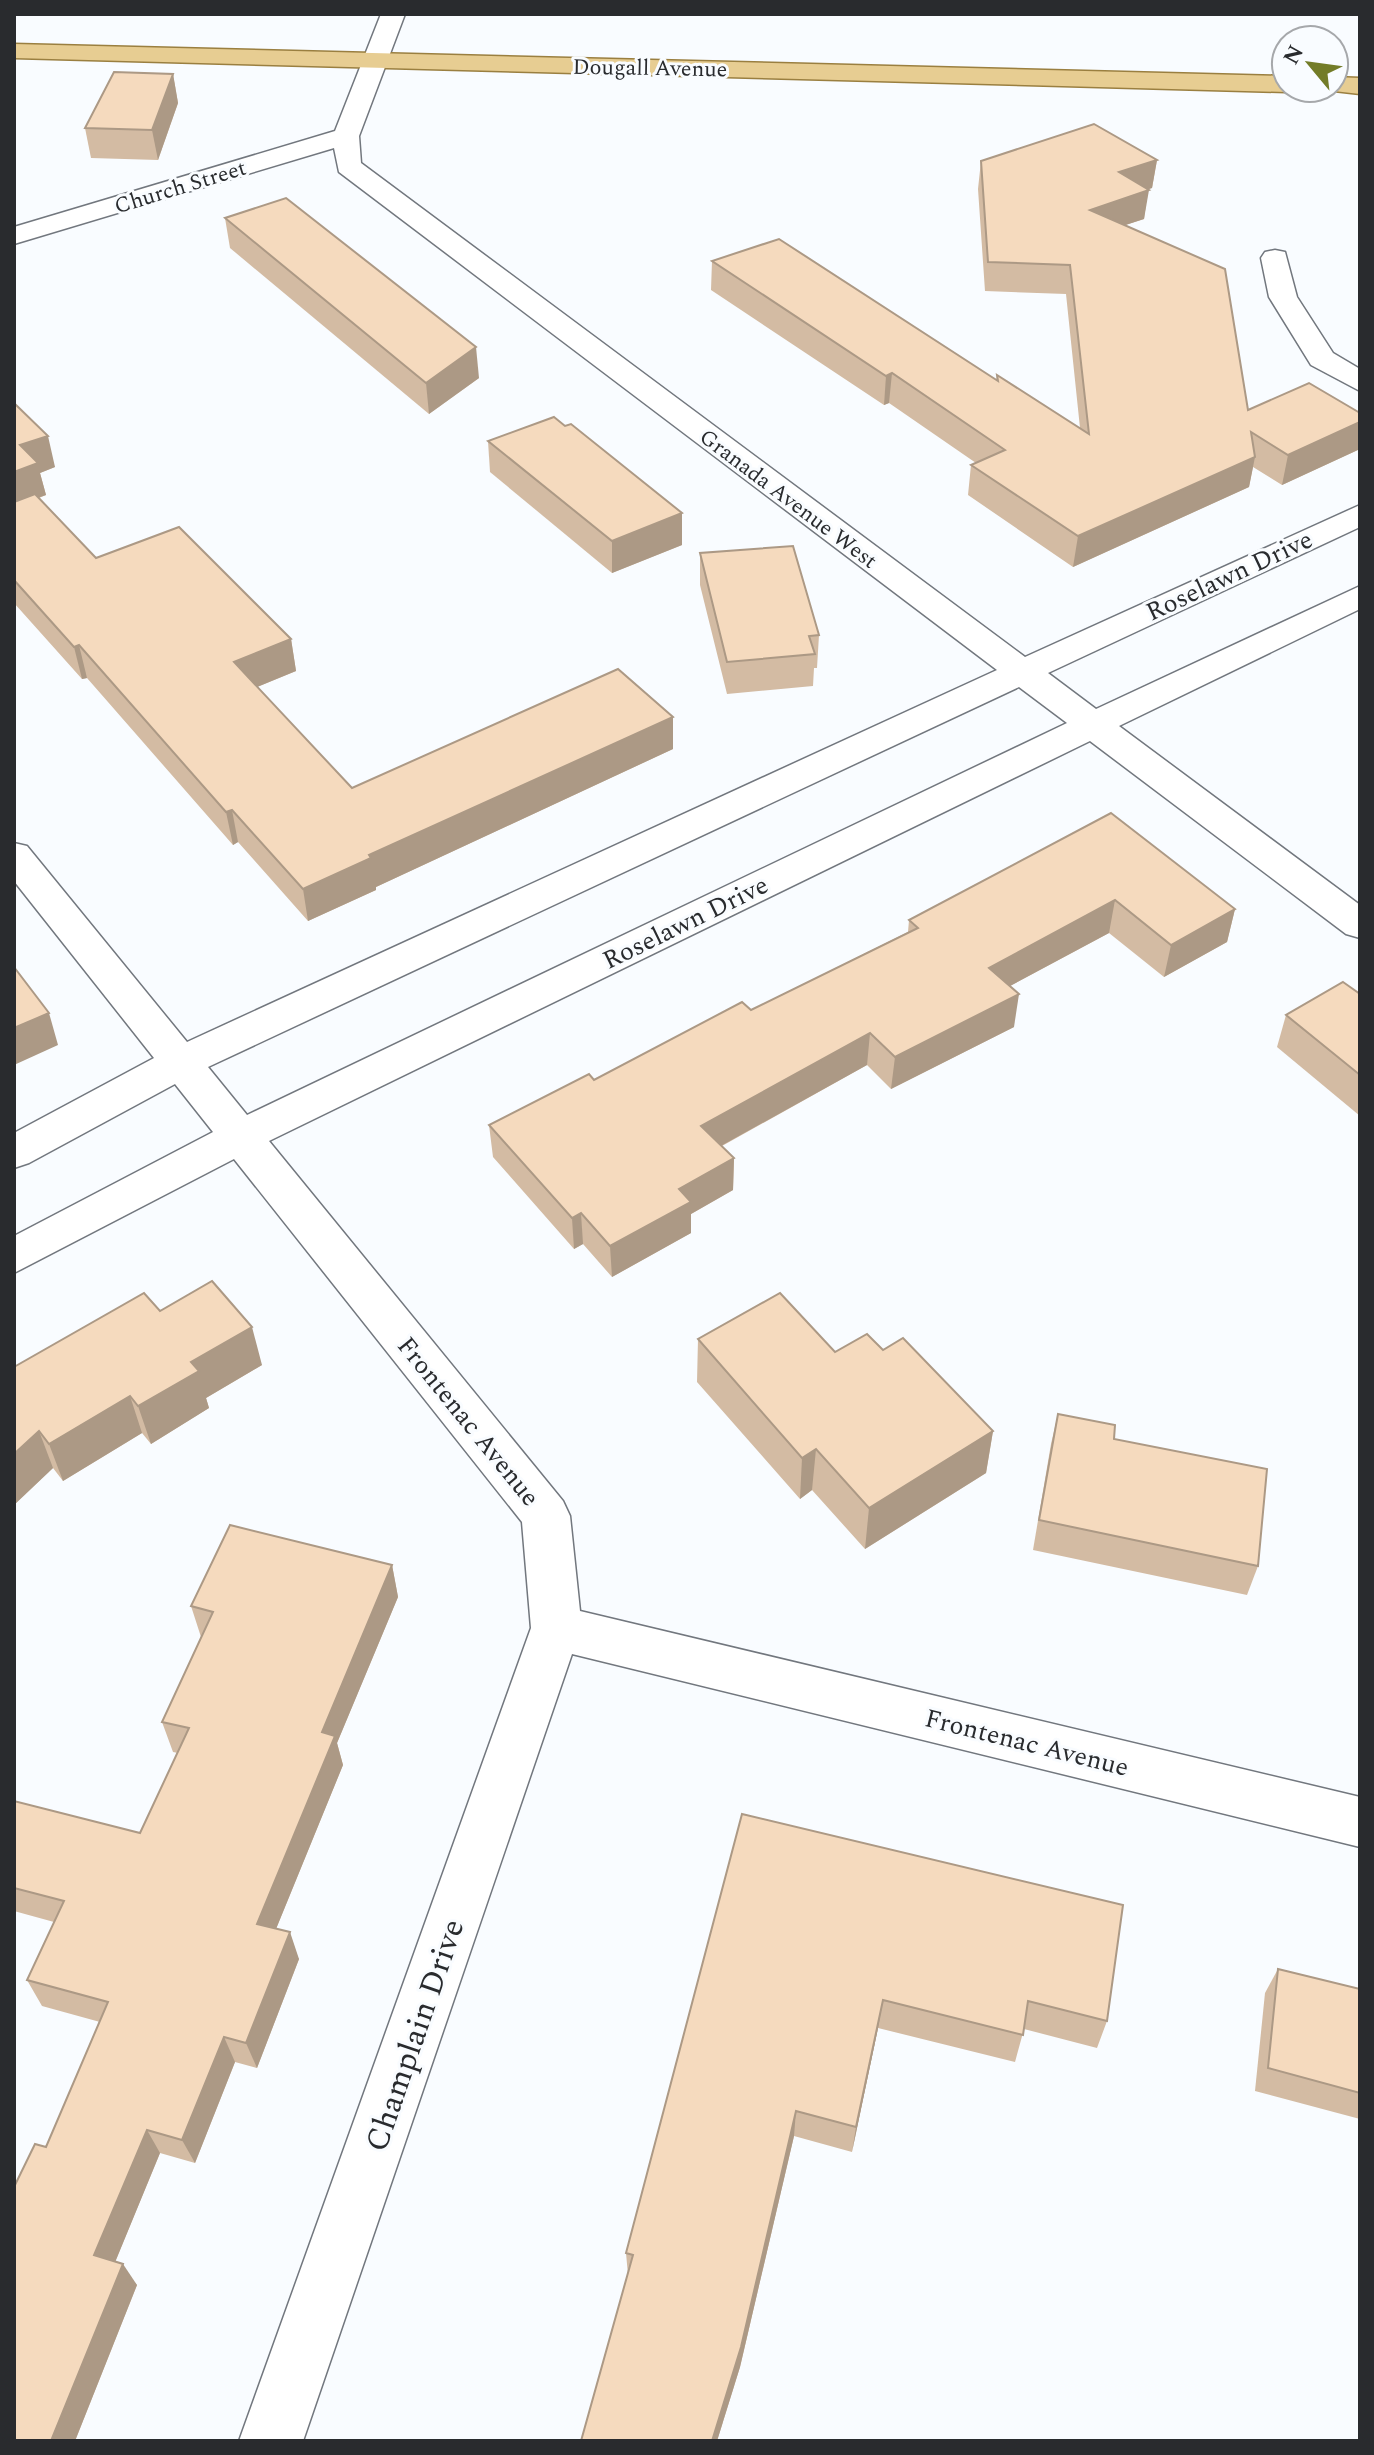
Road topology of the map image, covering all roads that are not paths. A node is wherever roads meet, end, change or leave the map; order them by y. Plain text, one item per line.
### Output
1 (393, 14) edge
2 (14, 51) edge
3 (377, 60) junction
4 (1270, 84) edge
5 (346, 136) junction
6 (14, 236) edge
7 (1275, 258) dead end
8 (1360, 382) edge
9 (1360, 515) edge
10 (1360, 596) edge
11 (1020, 672) junction
12 (1092, 726) junction
13 (14, 855) edge
14 (1360, 925) edge
15 (179, 1063) junction
16 (239, 1137) junction
17 (14, 1152) edge
18 (14, 1256) edge
19 (556, 1628) junction
20 (1360, 1822) edge
21 (271, 2441) edge

1 - 3 street
2 - 3 main road, Dougall Avenue
3 - 4 main road, Dougall Avenue
3 - 5 street
5 - 6 street, Church Street
5 - 11 street, Granada Avenue West
7 - 8 street
9 - 11 street, Roselawn Drive
10 - 12 street, Roselawn Drive
11 - 12 street, Granada Avenue West
11 - 15 street, Roselawn Drive
12 - 14 street, Granada Avenue West
12 - 16 street, Roselawn Drive
13 - 15 street, Frontenac Avenue
15 - 16 street, Frontenac Avenue
15 - 17 street, Roselawn Drive
16 - 18 street, Roselawn Drive
16 - 19 street, Frontenac Avenue
19 - 20 street, Frontenac Avenue
19 - 21 street, Champlain Drive

